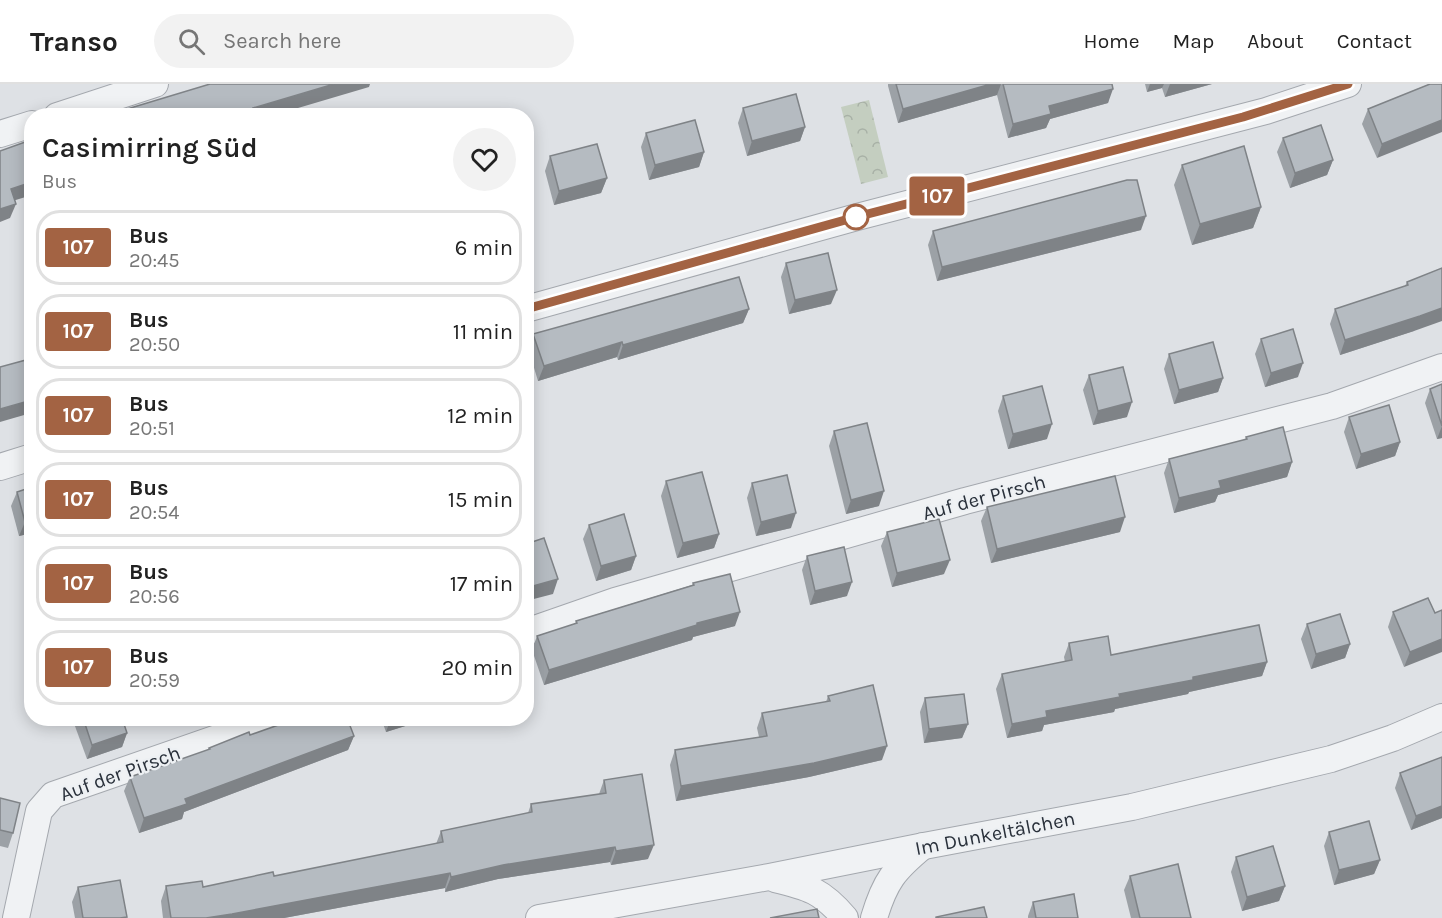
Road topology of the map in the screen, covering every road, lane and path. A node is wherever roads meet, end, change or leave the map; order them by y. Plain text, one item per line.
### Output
1 (155, 84) edge
2 (1348, 84) edge
3 (82, 108) edge
4 (24, 126) edge
5 (0, 134) edge
6 (534, 307) edge
7 (1442, 367) edge
8 (24, 460) edge
9 (0, 467) edge
10 (534, 629) edge
11 (1442, 717) edge
12 (252, 726) edge
13 (924, 846) junction
14 (769, 877) junction
15 (16, 918) edge
16 (539, 918) edge
17 (845, 918) edge
18 (874, 918) edge

1 - 3 street
2 - 6 street
4 - 5 street
7 - 10 street, Auf der Pirsch
8 - 9 street
11 - 13 street, Im Dunkeltälchen
12 - 15 street, Auf der Pirsch
13 - 14 street, Im Dunkeltälchen
13 - 18 street
14 - 16 street, Im Dunkeltälchen
14 - 17 street

